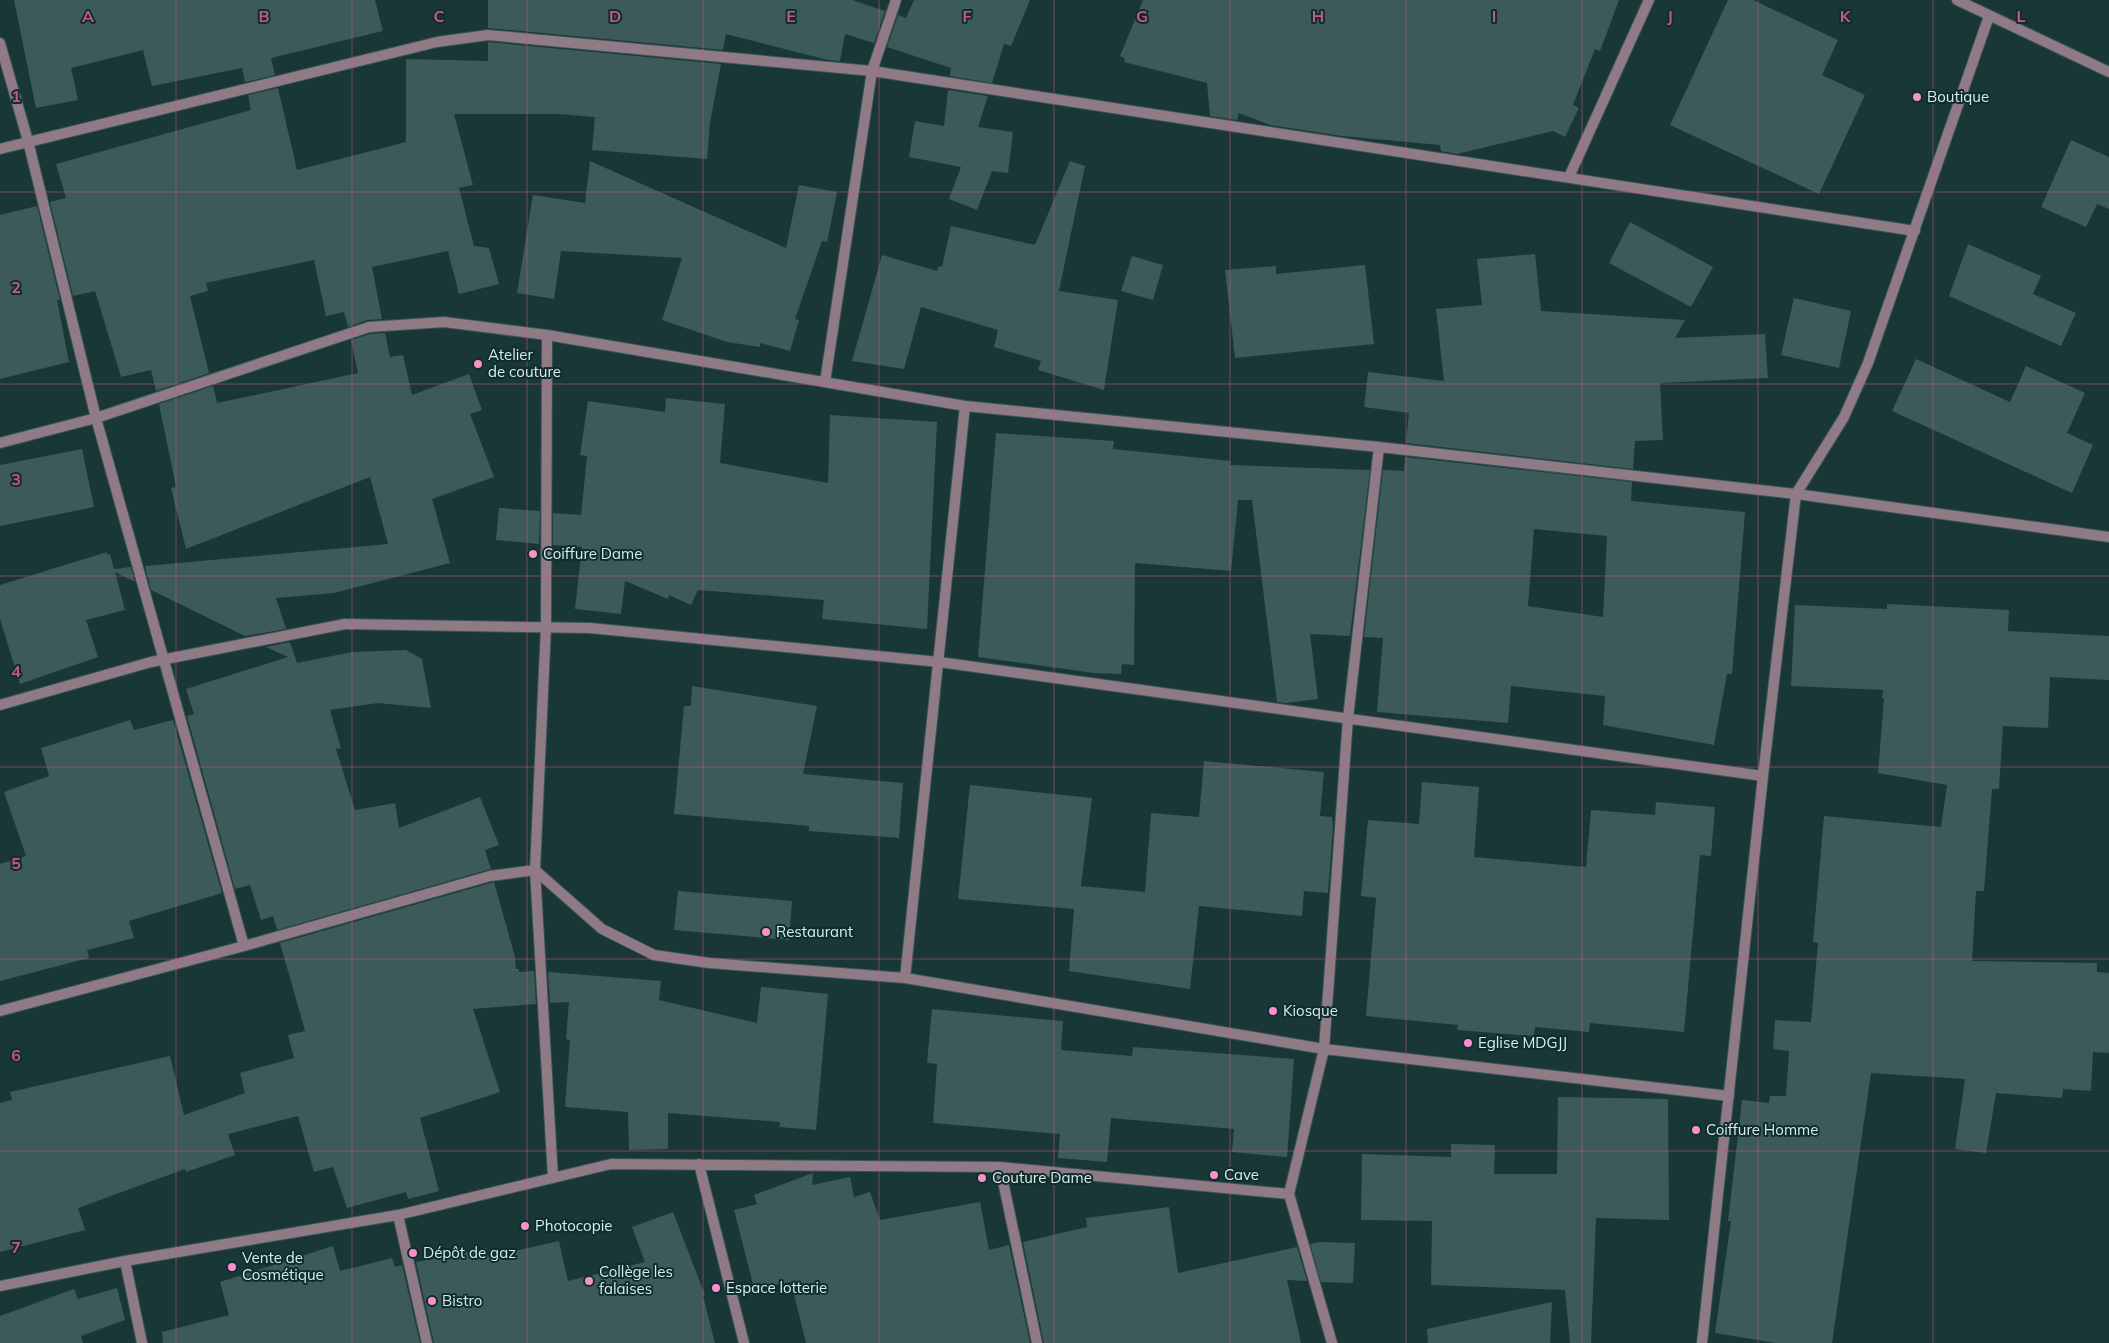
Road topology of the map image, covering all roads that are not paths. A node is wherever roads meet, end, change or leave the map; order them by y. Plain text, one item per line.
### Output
1 (896, 0) edge
2 (1649, 0) edge
3 (1957, 0) edge
4 (1989, 16) junction
5 (0, 43) edge
6 (872, 71) junction
7 (2109, 72) edge
8 (28, 141) junction
9 (0, 149) edge
10 (1569, 177) junction
11 (1916, 231) junction
12 (547, 335) junction
13 (825, 382) junction
14 (965, 406) junction
15 (96, 418) junction
16 (0, 443) edge
17 (1379, 447) junction
18 (1796, 494) junction
19 (2109, 537) edge
20 (546, 626) junction
21 (164, 659) junction
22 (939, 662) junction
23 (0, 705) edge
24 (1348, 718) junction
25 (1763, 776) junction
26 (535, 870) junction
27 (244, 946) junction
28 (905, 978) junction
29 (0, 1011) edge
30 (1324, 1049) junction
31 (1729, 1096) junction
32 (699, 1164) junction
33 (1000, 1166) junction
34 (553, 1178) junction
35 (1289, 1194) junction
36 (398, 1215) junction
37 (125, 1261) junction
38 (0, 1286) edge
39 (142, 1343) edge
40 (427, 1343) edge
41 (744, 1343) edge
42 (1036, 1343) edge
43 (1332, 1343) edge
44 (1702, 1343) edge

1 - 6 street
2 - 10 street
3 - 4 street
4 - 7 street
4 - 11 street
5 - 8 street
6 - 8 street
6 - 10 street
6 - 13 street
8 - 9 street
8 - 15 street
10 - 11 street
11 - 18 street
12 - 13 street
12 - 15 street
12 - 20 street
13 - 14 street
14 - 17 street
14 - 22 street
15 - 16 street
15 - 21 street
17 - 18 street
17 - 24 street
18 - 19 street
18 - 25 street
20 - 21 street
20 - 22 street
20 - 26 street
21 - 23 street
21 - 27 street
22 - 24 street
22 - 28 street
24 - 25 street
24 - 30 street
25 - 31 street
26 - 27 street
26 - 28 street
26 - 34 street
27 - 29 street
28 - 30 street
30 - 31 street
30 - 35 street
31 - 44 street
32 - 33 street
32 - 34 street
32 - 41 street
33 - 35 street
33 - 42 street
34 - 36 street
35 - 43 street
36 - 37 street
36 - 40 street
37 - 38 street
37 - 39 street

